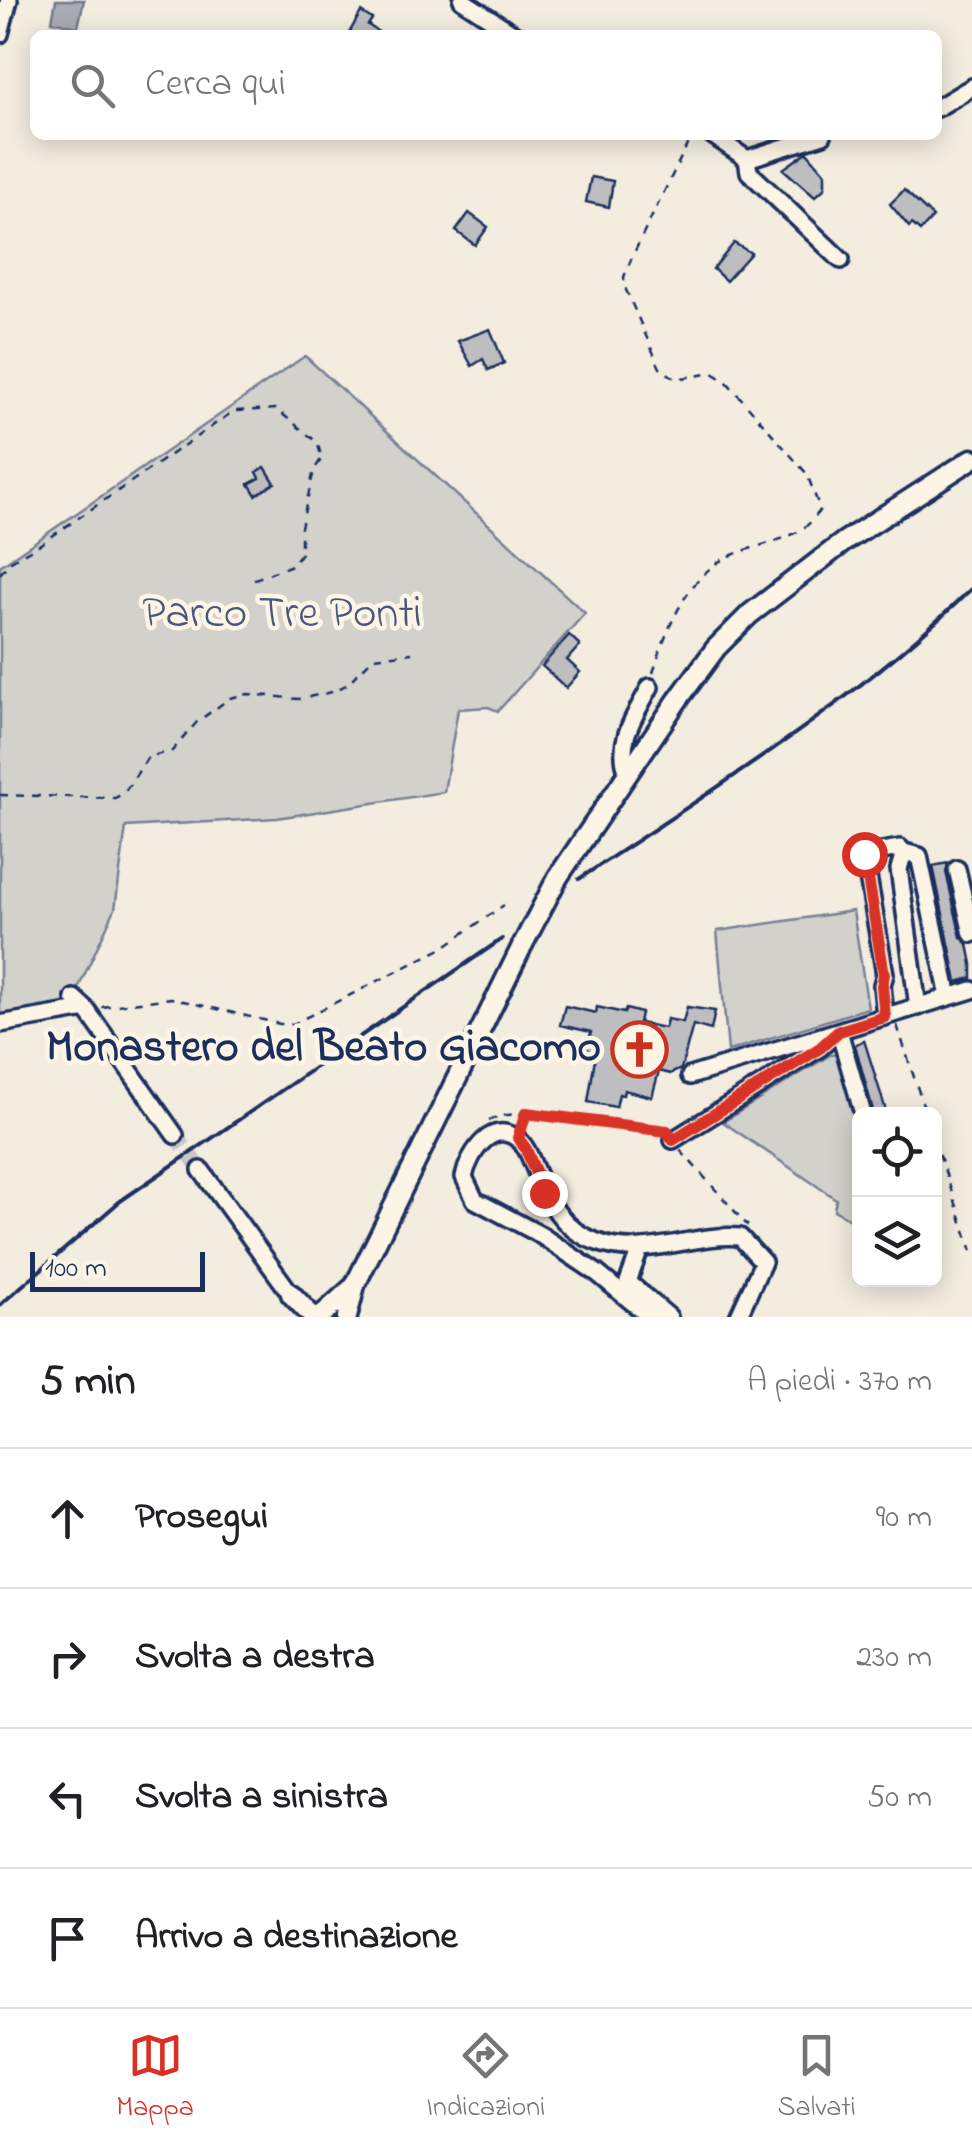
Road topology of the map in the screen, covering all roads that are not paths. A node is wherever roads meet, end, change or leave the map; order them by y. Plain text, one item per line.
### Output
1 (9, 0) edge
2 (462, 0) edge
3 (508, 30) edge
4 (0, 34) edge
5 (972, 87) edge
6 (942, 105) edge
7 (720, 140) edge
8 (807, 140) edge
9 (748, 159) junction
10 (841, 260) dead end
11 (972, 459) edge
12 (650, 687) road end
13 (627, 770) junction
14 (904, 852) junction
15 (957, 870) dead end
16 (972, 934) edge
17 (972, 990) edge
18 (949, 997) junction
19 (918, 1007) junction
20 (889, 1016) junction
21 (0, 1024) edge
22 (839, 1031) junction
23 (690, 1076) dead end
24 (861, 1107) edge
25 (175, 1134) tunnel mouth
26 (670, 1135) road end
27 (201, 1170) tunnel mouth
28 (640, 1249) junction
29 (355, 1285) junction
30 (292, 1294) junction
31 (302, 1317) edge
32 (316, 1317) edge
33 (347, 1317) edge
34 (650, 1317) edge
35 (669, 1317) edge
36 (738, 1317) edge

1 - 4 street
2 - 3 street
5 - 6 street
7 - 9 street
8 - 9 street
9 - 10 street
11 - 13 main road
12 - 13 street
13 - 29 main road, bridge
14 - 18 street
14 - 19 street
14 - 20 street
15 - 16 street
17 - 18 street
18 - 19 street
19 - 20 street
20 - 22 street
21 - 25 street
22 - 23 street
22 - 24 street
22 - 26 street
27 - 30 street
28 - 34 street
28 - 35 street
28 - 36 street
29 - 32 main road
29 - 33 main road
30 - 31 main road
30 - 32 main road

